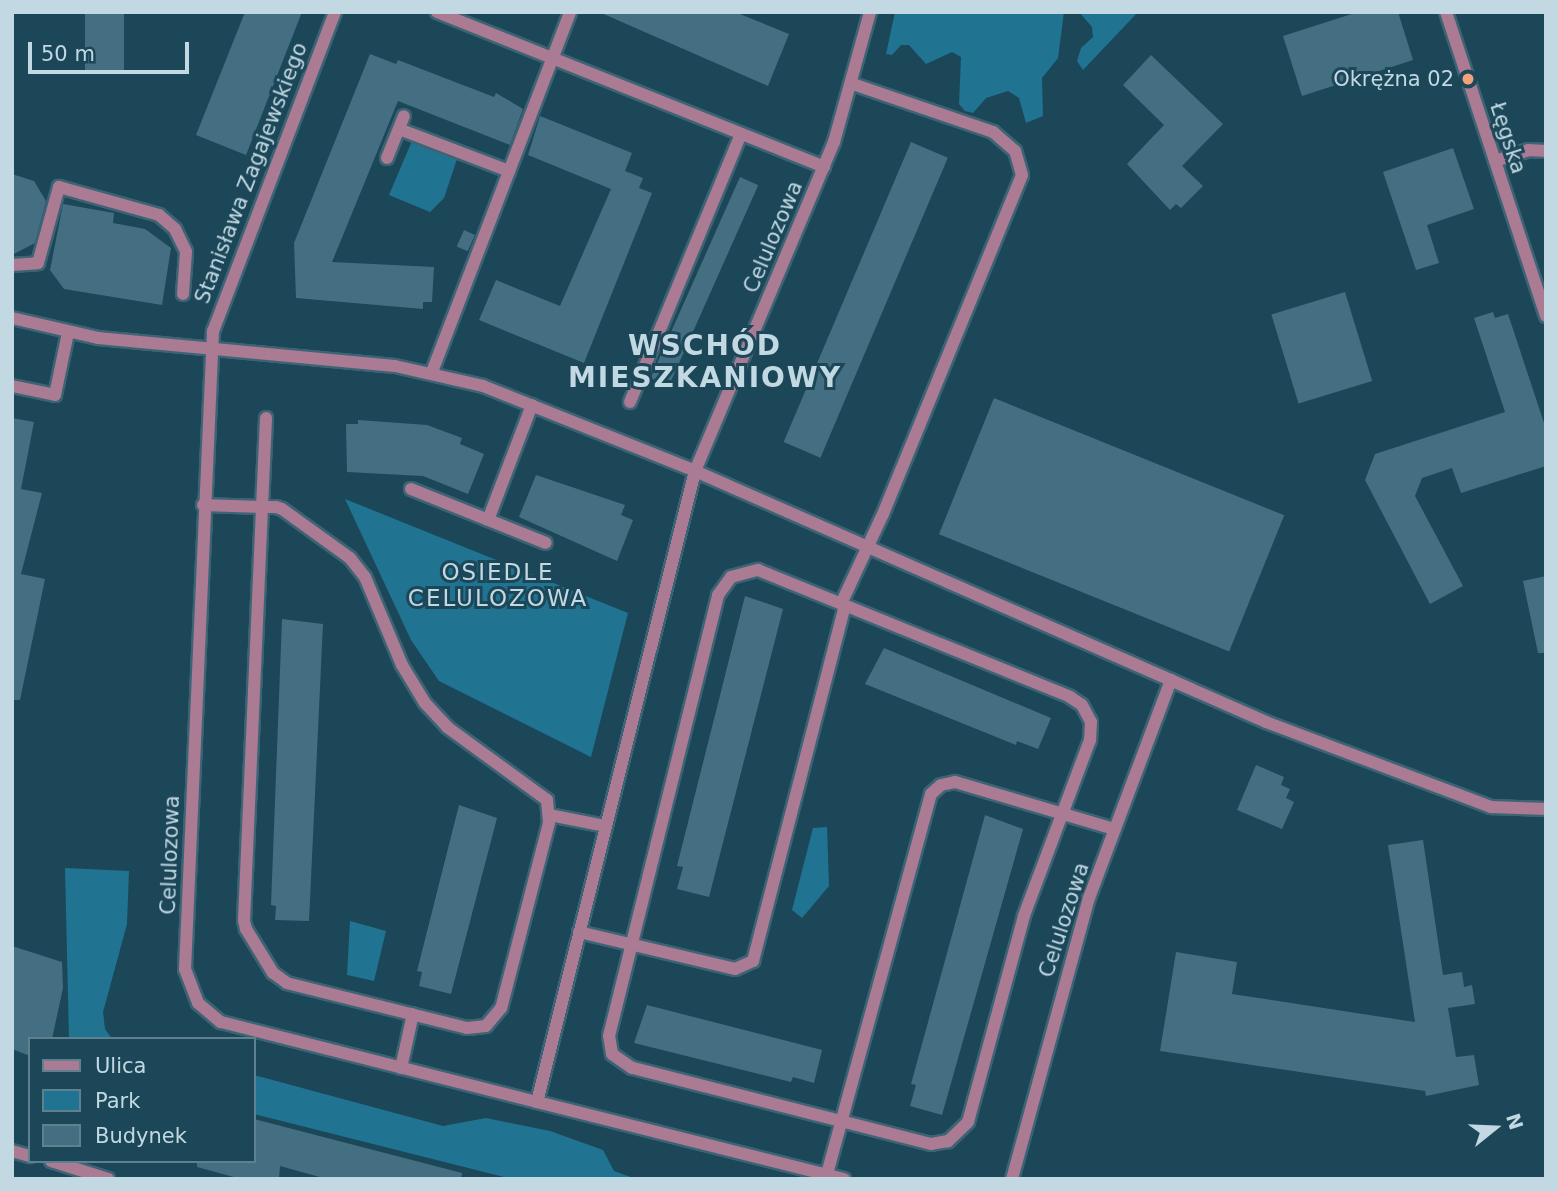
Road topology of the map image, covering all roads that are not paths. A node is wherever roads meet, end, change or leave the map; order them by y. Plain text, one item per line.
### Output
1 (335, 12) edge
2 (437, 12) edge
3 (570, 12) edge
4 (870, 12) edge
5 (1446, 12) edge
6 (552, 58) junction
7 (853, 84) junction
8 (404, 117) dead end
9 (398, 129) junction
10 (741, 134) junction
11 (1546, 151) edge
12 (387, 158) dead end
13 (1495, 161) junction
14 (824, 167) junction
15 (509, 171) junction
16 (12, 265) edge
17 (183, 295) dead end
18 (1546, 316) edge
19 (12, 318) edge
20 (68, 333) junction
21 (210, 349) junction
22 (432, 372) junction
23 (12, 386) edge
24 (630, 401) dead end
25 (532, 405) junction
26 (266, 418) dead end
27 (695, 471) junction
28 (411, 489) dead end
29 (203, 505) junction
30 (262, 507) junction
31 (488, 520) junction
32 (546, 543) dead end
33 (865, 545) junction
34 (843, 605) junction
35 (1171, 680) junction
36 (1546, 809) edge
37 (1062, 813) junction
38 (550, 815) junction
39 (605, 826) junction
40 (1114, 829) junction
41 (579, 932) junction
42 (631, 946) junction
43 (413, 1014) junction
44 (401, 1068) junction
45 (537, 1102) junction
46 (839, 1120) junction
47 (57, 1163) edge
48 (827, 1174) junction
49 (108, 1179) edge
50 (844, 1179) edge
51 (1012, 1179) edge

1 - 21 street, Stanisława Zagajewskiego
2 - 6 street
3 - 6 street
4 - 7 street, Celulozowa
5 - 13 street, Łęgska
6 - 10 street
6 - 15 street
7 - 14 street, Celulozowa
7 - 33 street
8 - 9 street
9 - 12 street
9 - 15 street
10 - 14 street
10 - 24 street
11 - 13 street
13 - 18 street, Łęgska
14 - 27 street, Celulozowa
15 - 22 street
16 - 17 street
19 - 20 street
20 - 21 street
20 - 23 street
21 - 22 street
21 - 29 street, Celulozowa
22 - 25 street
25 - 27 street
25 - 31 street
26 - 30 street
27 - 33 street
27 - 39 street, Celulozowa
28 - 31 street
29 - 30 street
29 - 44 street, Celulozowa
30 - 38 street
30 - 43 street
31 - 32 street
33 - 34 street
33 - 35 street
34 - 37 street
34 - 42 street
34 - 42 street
35 - 36 street
35 - 40 street, Celulozowa
37 - 40 street
37 - 46 street
37 - 46 street
38 - 39 street
38 - 43 street
39 - 41 street, Celulozowa
40 - 51 street, Celulozowa
41 - 42 street
41 - 45 street, Celulozowa
42 - 46 street
43 - 44 street
44 - 45 street, Celulozowa
45 - 48 street, Celulozowa
46 - 48 street
47 - 49 street
48 - 50 street, Celulozowa

